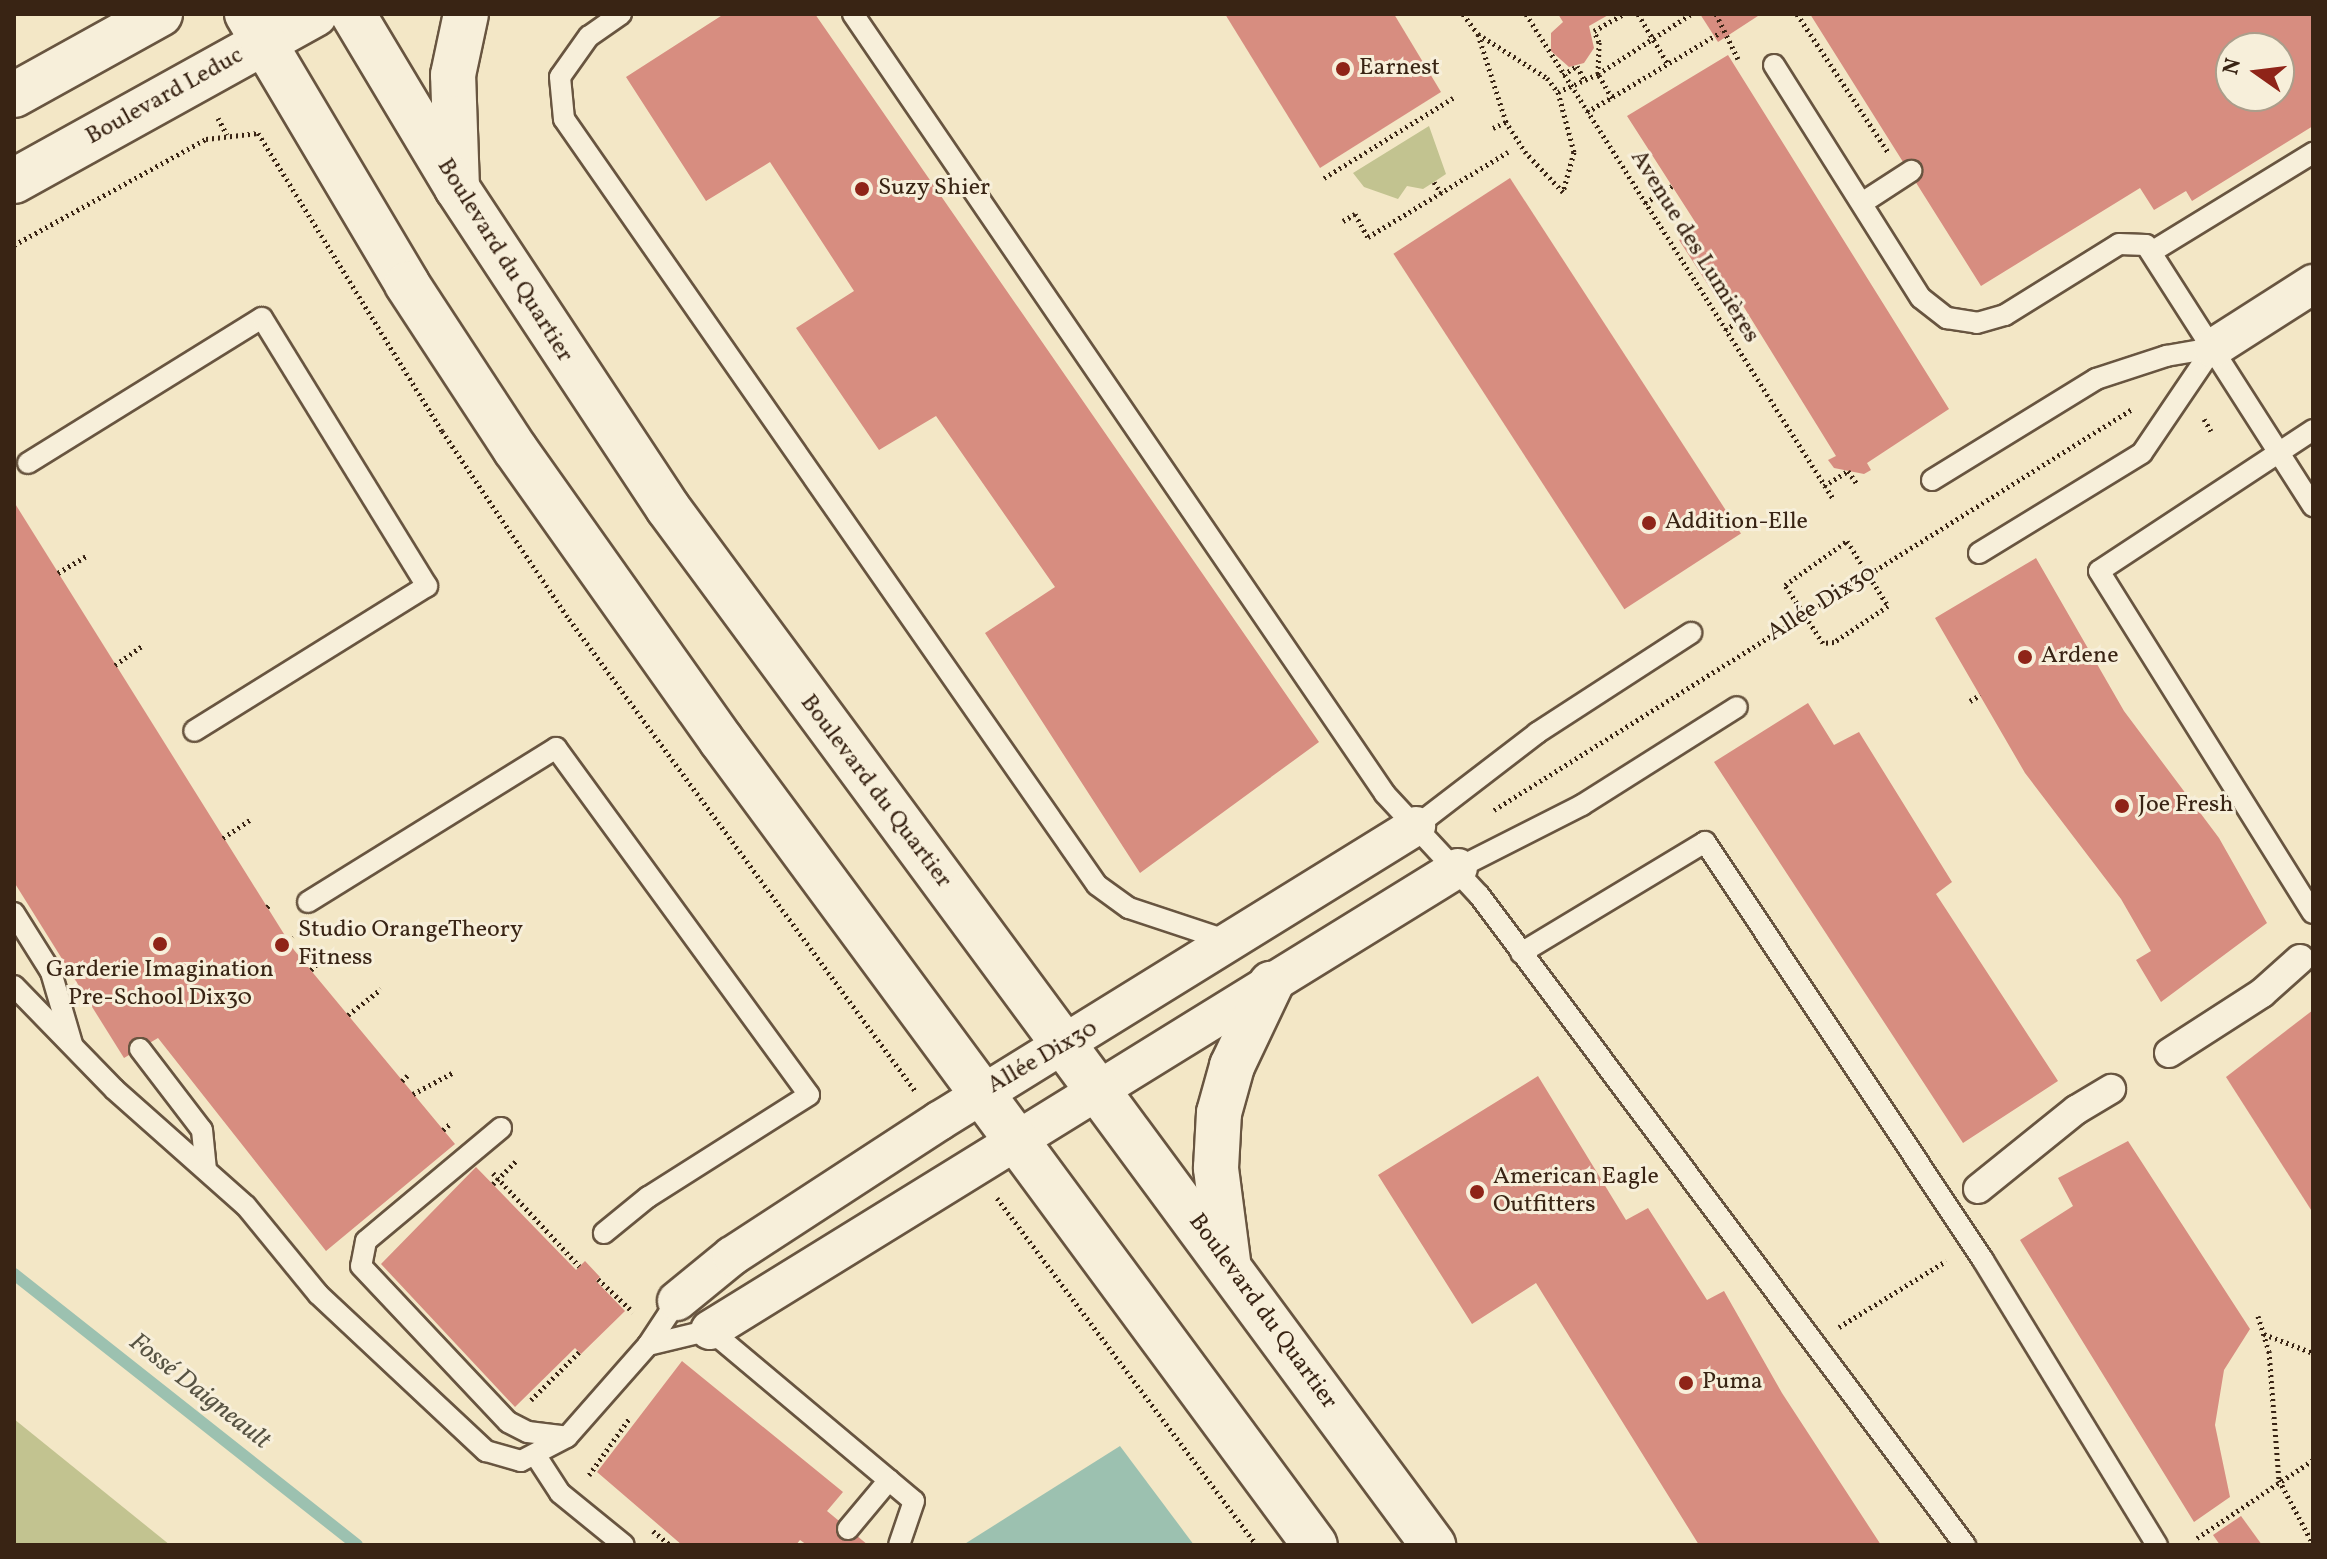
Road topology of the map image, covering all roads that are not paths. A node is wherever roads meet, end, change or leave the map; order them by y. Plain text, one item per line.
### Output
1 (160, 14) edge
2 (315, 14) edge
3 (353, 14) edge
4 (466, 14) edge
5 (621, 14) edge
6 (853, 14) edge
7 (255, 29) edge
8 (1774, 65) dead end
9 (14, 95) edge
10 (2313, 153) edge
11 (1903, 167) road end
12 (14, 181) edge
13 (457, 188) junction
14 (1862, 203) junction
15 (2153, 251) junction
16 (2313, 284) edge
17 (2213, 348) junction
18 (2313, 430) edge
19 (2279, 451) junction
20 (28, 463) dead end
21 (1932, 480) dead end
22 (2313, 506) edge
23 (1979, 553) dead end
24 (1691, 633) dead end
25 (1737, 707) dead end
26 (194, 731) dead end
27 (1416, 826) junction
28 (1458, 868) junction
29 (308, 902) dead end
30 (14, 913) edge
31 (2313, 913) edge
32 (1232, 942) junction
33 (1521, 953) junction
34 (2300, 959) dead end
35 (1271, 984) junction
36 (14, 986) edge
37 (73, 1047) junction
38 (1064, 1047) junction
39 (140, 1049) dead end
40 (2169, 1053) dead end
41 (2111, 1089) dead end
42 (983, 1093) junction
43 (1098, 1093) junction
44 (501, 1128) dead end
45 (1018, 1141) junction
46 (206, 1170) junction
47 (1978, 1189) dead end
48 (604, 1233) dead end
49 (1229, 1268) junction
50 (677, 1301) joint
51 (710, 1330) junction
52 (648, 1345) junction
53 (567, 1437) junction
54 (536, 1456) junction
55 (889, 1480) junction
56 (848, 1529) dead end
57 (624, 1545) edge
58 (899, 1545) edge
59 (1315, 1545) edge
60 (1433, 1545) edge
61 (1965, 1545) edge
62 (2157, 1545) edge

1 - 9 main road
2 - 7 main road, Boulevard Leduc
3 - 13 main road, Boulevard du Quartier
4 - 13 main road
5 - 32 lane
6 - 27 lane
7 - 12 main road, Boulevard Leduc
7 - 42 main road
8 - 14 lane
10 - 15 lane
11 - 14 lane
13 - 38 main road, Boulevard du Quartier
14 - 15 lane
15 - 17 lane
16 - 17 street
17 - 19 lane
17 - 21 lane
17 - 23 lane
18 - 19 lane
19 - 22 lane
19 - 31 lane
20 - 26 lane
24 - 27 lane
25 - 28 lane
27 - 28 lane
27 - 32 street, Allée Dix30
28 - 33 lane
28 - 35 street
29 - 48 lane
30 - 37 lane
32 - 38 street, Allée Dix30
33 - 61 lane
33 - 62 lane
34 - 40 street
35 - 43 street
35 - 49 main road
36 - 37 lane
37 - 46 lane
38 - 42 street, Allée Dix30
38 - 43 main road, Boulevard du Quartier
39 - 46 lane
41 - 47 street
42 - 45 main road
42 - 50 street, Allée Dix30
43 - 45 street
43 - 49 main road, Boulevard du Quartier
44 - 53 lane
45 - 51 street
45 - 59 main road
46 - 54 lane
49 - 60 main road, Boulevard du Quartier
50 - 52 lane
51 - 52 lane
51 - 55 lane
52 - 53 lane
53 - 54 lane
54 - 57 lane
55 - 56 lane
55 - 58 lane

